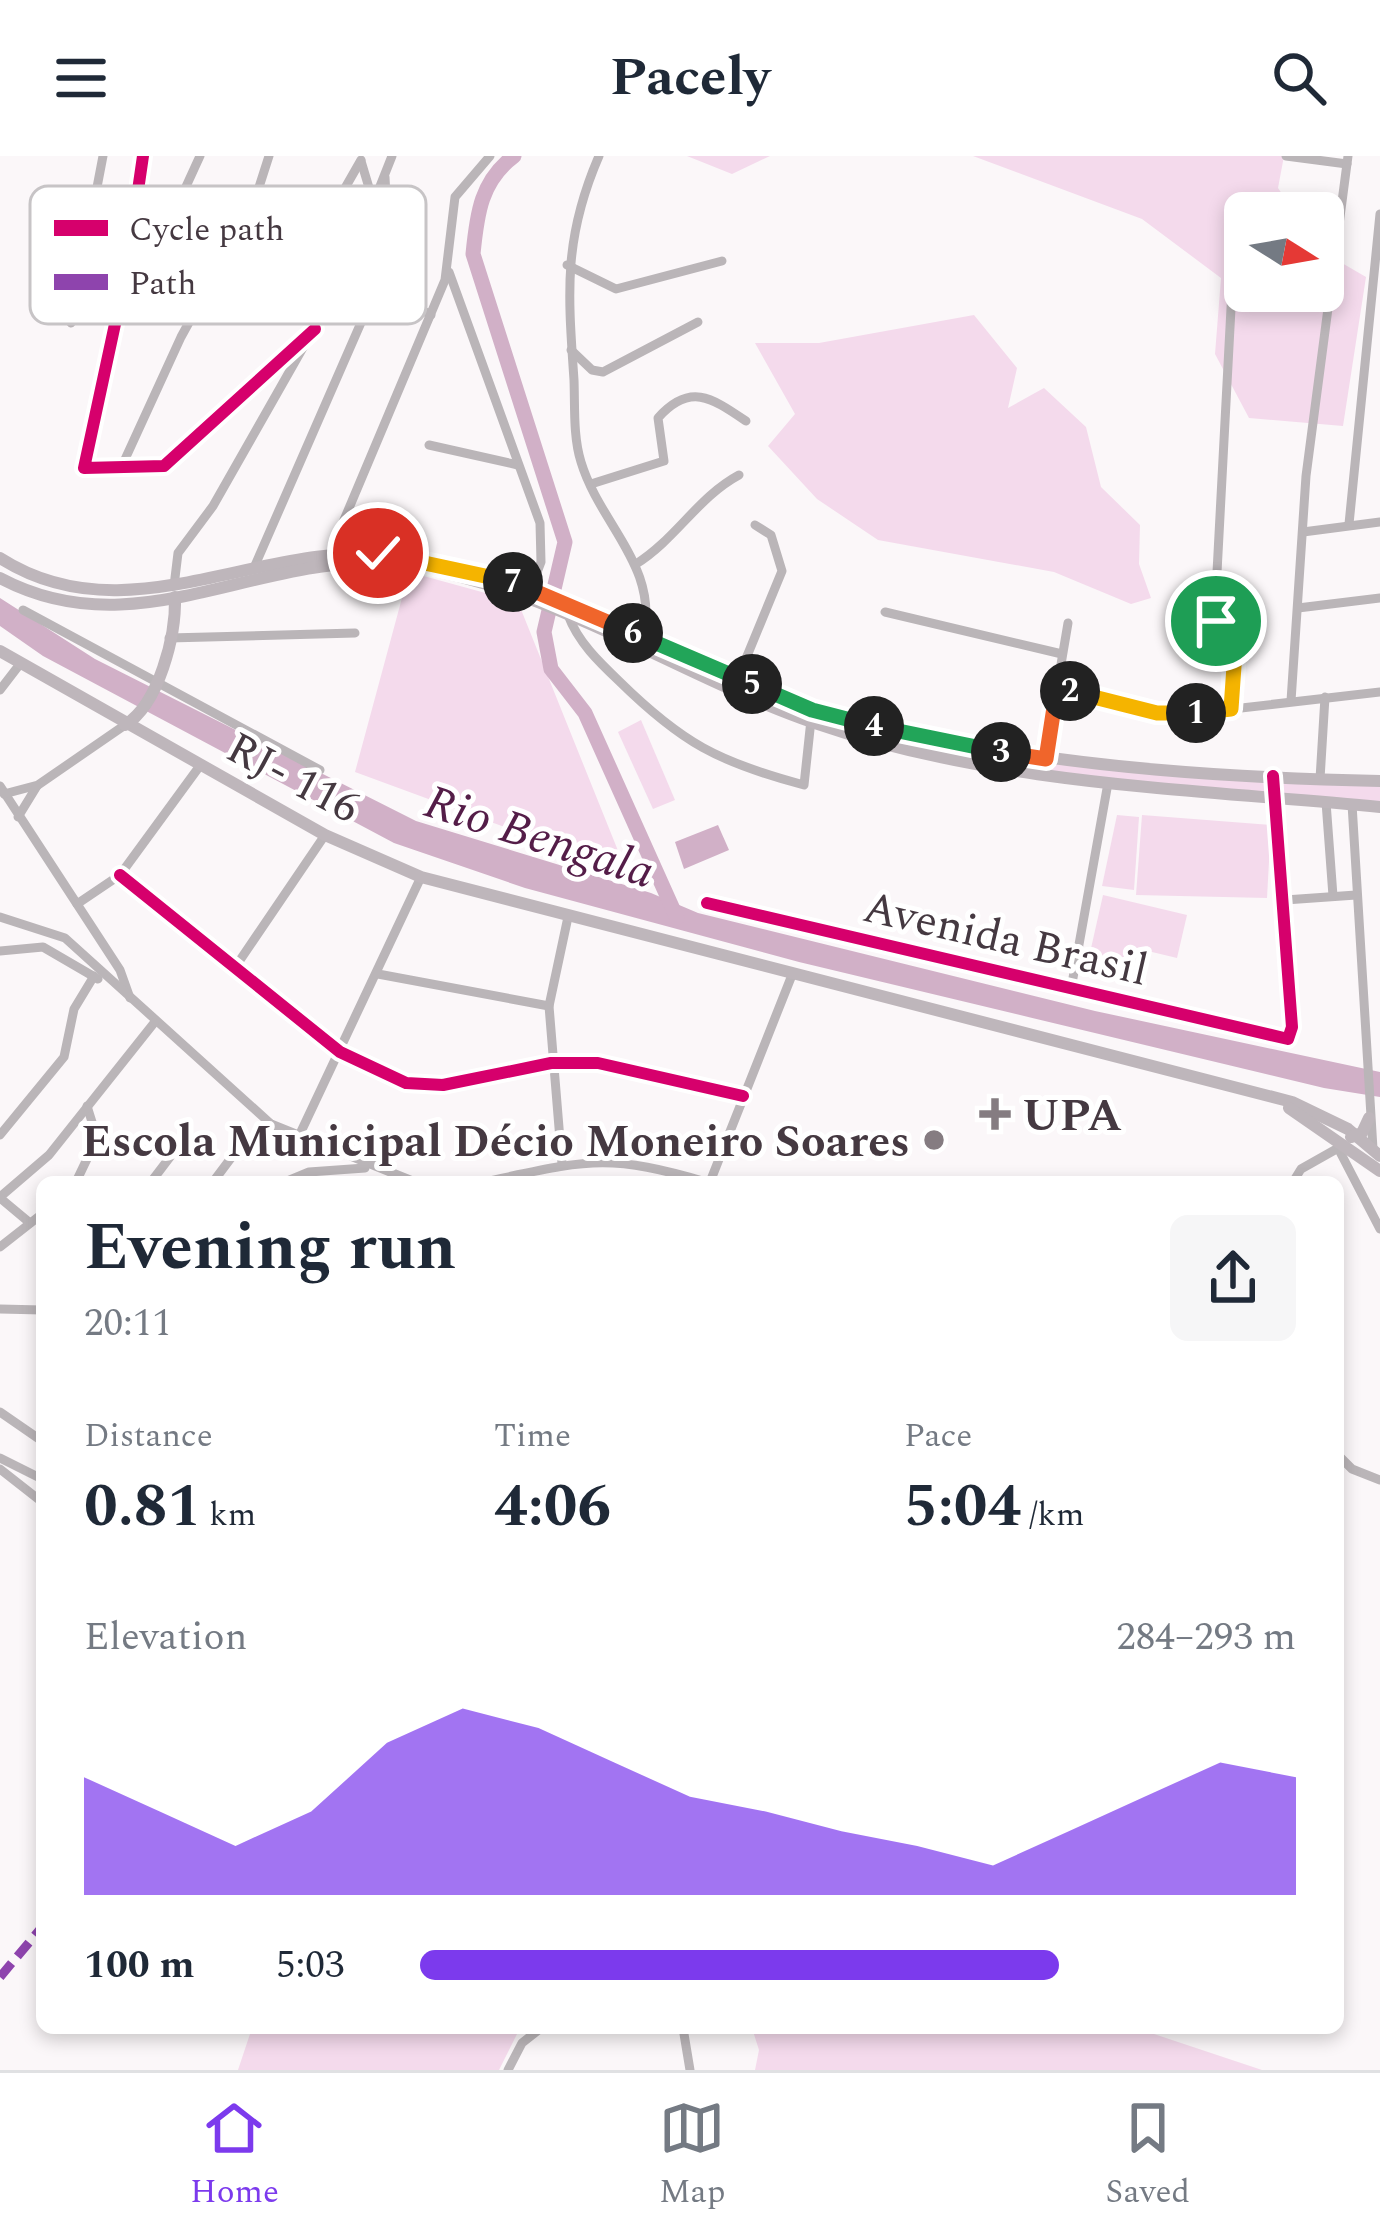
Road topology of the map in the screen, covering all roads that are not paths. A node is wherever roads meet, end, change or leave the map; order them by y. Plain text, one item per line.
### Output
1 (103, 156) edge
2 (143, 156) edge
3 (200, 156) edge
4 (269, 156) edge
5 (392, 156) edge
6 (490, 156) edge
7 (598, 156) edge
8 (1286, 156) edge
9 (360, 158) edge
10 (1348, 160) edge
11 (384, 171) junction
12 (97, 186) edge
13 (138, 186) edge
14 (186, 186) edge
15 (260, 186) edge
16 (345, 186) edge
17 (378, 186) edge
18 (385, 186) edge
19 (1380, 214) edge
20 (722, 261) dead end
21 (567, 265) junction
22 (447, 267) junction
23 (426, 312) edge
24 (1231, 312) edge
25 (431, 315) junction
26 (698, 322) dead end
27 (115, 324) edge
28 (188, 324) edge
29 (318, 324) edge
30 (361, 324) edge
31 (315, 329) junction
32 (571, 350) junction
33 (746, 421) dead end
34 (429, 445) dead end
35 (518, 464) junction
36 (122, 468) junction
37 (740, 475) dead end
38 (590, 484) junction
39 (1380, 522) edge
40 (1349, 524) junction
41 (755, 525) dead end
42 (1303, 532) junction
43 (0, 558) edge
44 (335, 560) junction
45 (636, 564) junction
46 (252, 576) junction
47 (0, 578) edge
48 (174, 593) junction
49 (534, 596) junction
50 (1380, 598) edge
51 (561, 607) junction
52 (1298, 608) junction
53 (23, 610) dead end
54 (885, 612) dead end
55 (1068, 622) dead end
56 (355, 633) dead end
57 (170, 638) junction
58 (642, 642) junction
59 (0, 650) edge
60 (1063, 654) junction
61 (20, 664) junction
62 (738, 678) junction
63 (155, 684) junction
64 (1057, 688) junction
65 (0, 690) edge
66 (1380, 692) edge
67 (1325, 697) junction
68 (1291, 701) junction
69 (1231, 709) junction
70 (811, 716) junction
71 (125, 725) junction
72 (1019, 755) junction
73 (1046, 759) junction
74 (199, 767) junction
75 (320, 770) dead end
76 (1016, 771) junction
77 (1273, 776) junction
78 (1320, 779) junction
79 (1380, 781) edge
80 (1108, 783) junction
81 (38, 785) junction
82 (2, 790) edge
83 (1278, 797) junction
84 (1326, 802) junction
85 (1352, 804) junction
86 (1380, 807) edge
87 (18, 817) junction
88 (325, 835) junction
89 (120, 875) junction
90 (421, 877) junction
91 (1356, 895) junction
92 (1334, 896) junction
93 (1285, 900) junction
94 (707, 903) dead end
95 (77, 904) junction
96 (0, 917) edge
97 (568, 917) junction
98 (0, 951) edge
99 (236, 966) junction
100 (378, 974) junction
101 (792, 975) junction
102 (94, 976) junction
103 (1071, 989) junction
104 (132, 1003) junction
105 (549, 1006) junction
106 (154, 1023) junction
107 (340, 1052) junction
108 (1366, 1060) junction
109 (1380, 1060) edge
110 (551, 1063) junction
111 (743, 1096) junction
112 (87, 1106) junction
113 (1368, 1114) junction
114 (271, 1124) junction
115 (1334, 1128) junction
116 (0, 1135) edge
117 (1358, 1135) junction
118 (298, 1138) junction
119 (1341, 1146) junction
120 (1376, 1153) edge
121 (170, 1157) dead end
122 (562, 1164) junction
123 (371, 1168) junction
124 (1380, 1170) edge
125 (79, 1176) edge
126 (156, 1176) edge
127 (218, 1176) edge
128 (299, 1176) edge
129 (396, 1176) edge
130 (510, 1176) edge
131 (685, 1176) edge
132 (710, 1176) edge
133 (1296, 1176) edge
134 (0, 1198) edge
135 (36, 1218) edge
136 (30, 1222) junction
137 (1380, 1229) edge
138 (0, 1247) edge
139 (0, 1309) edge
140 (36, 1311) edge
141 (0, 1412) edge
142 (36, 1437) edge
143 (0, 1458) edge
144 (1344, 1461) edge
145 (0, 1469) edge
146 (36, 1475) edge
147 (1380, 1480) edge
148 (36, 1497) edge
149 (533, 2034) edge
150 (684, 2034) edge
151 (508, 2070) edge
152 (690, 2070) edge

1 - 12 street
2 - 13 street
3 - 14 street
4 - 15 street
5 - 11 street
6 - 22 street
7 - 21 street
8 - 10 street
9 - 16 street
10 - 42 street
11 - 17 street
11 - 18 street
19 - 40 street
20 - 21 street
21 - 32 street
22 - 25 street
22 - 35 street
23 - 25 street
24 - 69 street
25 - 44 street
26 - 32 street
27 - 36 street
28 - 36 street
29 - 31 street
30 - 46 street
31 - 36 street
31 - 48 street
32 - 38 street
33 - 38 street
34 - 35 street
35 - 49 street
37 - 45 street
38 - 45 street
39 - 40 street
40 - 42 street
41 - 62 street
42 - 52 street
43 - 48 main road
44 - 46 main road
44 - 49 main road
45 - 58 street
46 - 48 main road
47 - 48 main road
48 - 57 main road
49 - 51 main road
50 - 52 street
51 - 58 main road
51 - 70 street
52 - 68 street
53 - 63 street
54 - 60 street
55 - 60 street
56 - 57 street
57 - 63 main road
58 - 62 main road
58 - 70 main road
59 - 61 main road, RJ- 116
60 - 64 street
61 - 65 street
61 - 71 main road, RJ- 116
62 - 70 main road
63 - 71 main road
63 - 75 street
64 - 69 street
64 - 73 street
66 - 67 street
67 - 68 street
67 - 78 street
68 - 69 street
70 - 72 main road
70 - 76 main road
71 - 74 main road, RJ- 116
71 - 81 street
72 - 73 main road
72 - 76 main road
73 - 77 main road
74 - 88 main road, RJ- 116
74 - 89 street
76 - 80 main road
77 - 78 main road
77 - 83 street
78 - 79 main road
80 - 83 main road
80 - 103 street
81 - 82 street
81 - 87 street
82 - 87 street
83 - 84 main road
83 - 93 street
84 - 85 main road
84 - 92 street
85 - 86 main road
85 - 91 street
87 - 95 street
88 - 90 main road, RJ- 116
88 - 99 street
89 - 95 street
89 - 99 street
90 - 97 main road, RJ- 116
90 - 100 street
91 - 92 street
91 - 108 street
92 - 93 street
93 - 103 street, Avenida Brasil
94 - 103 street, Avenida Brasil
95 - 104 street
96 - 104 street
97 - 101 main road, RJ- 116
97 - 105 street
98 - 102 street
99 - 107 street
100 - 105 street
100 - 107 street
101 - 111 street
101 - 115 main road, RJ- 116
102 - 104 street
102 - 116 street
104 - 106 street
105 - 110 street
106 - 112 street
106 - 114 street
107 - 110 street
107 - 118 street
108 - 109 street
108 - 113 street
110 - 111 street
110 - 122 street
111 - 132 street
112 - 125 street
112 - 134 street
113 - 115 main road
113 - 117 main road
113 - 120 street
114 - 118 street
114 - 127 street
115 - 117 main road
115 - 119 main road, RJ- 116
117 - 120 main road
118 - 123 street
119 - 124 main road, RJ- 116
119 - 133 street
119 - 137 street
120 - 124 main road
121 - 126 street
122 - 130 street
122 - 131 street
123 - 128 street
123 - 129 street
134 - 136 street
135 - 136 street
136 - 138 street
139 - 140 street
141 - 142 street
143 - 146 street
144 - 147 street
145 - 148 street
149 - 151 street
150 - 152 street

